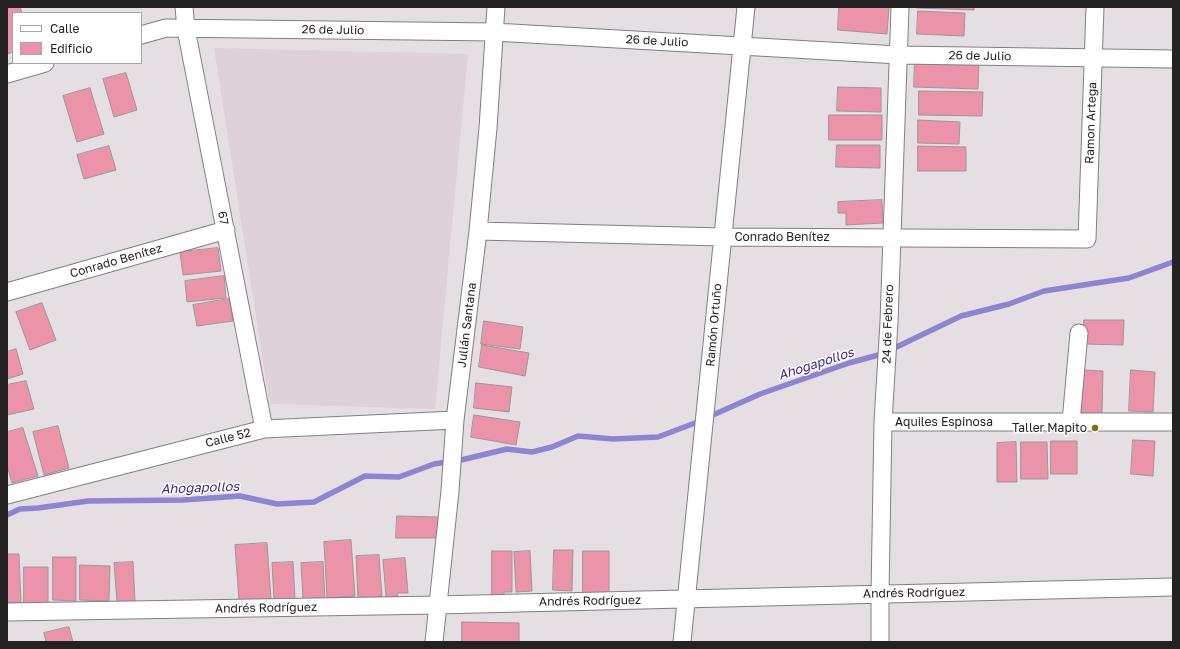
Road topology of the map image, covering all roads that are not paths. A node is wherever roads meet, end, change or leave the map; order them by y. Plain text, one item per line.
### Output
1 (184, 7) edge
2 (496, 7) edge
3 (746, 7) edge
4 (900, 7) edge
5 (1095, 7) edge
6 (186, 29) junction
7 (494, 32) junction
8 (142, 35) edge
9 (742, 46) junction
10 (899, 54) junction
11 (1094, 57) junction
12 (1173, 59) edge
13 (42, 64) edge
14 (7, 74) edge
15 (226, 230) junction
16 (478, 231) junction
17 (723, 237) junction
18 (891, 238) junction
19 (1086, 239) joint
20 (7, 292) edge
21 (1079, 333) dead end
22 (456, 420) junction
23 (883, 422) junction
24 (1071, 422) junction
25 (1173, 422) edge
26 (264, 429) junction
27 (7, 495) edge
28 (1173, 587) edge
29 (880, 594) junction
30 (686, 599) junction
31 (438, 605) junction
32 (7, 612) edge
33 (434, 642) edge
34 (682, 642) edge
35 (880, 642) edge

1 - 6 street, 67
2 - 7 street, Julián Santana
3 - 9 street, Ramón Ortuño
4 - 10 street, 24 de Febrero
5 - 11 street, Ramon Artega
6 - 7 street, 26 de Julio
6 - 8 street, 26 de Julio
6 - 15 street, 67
7 - 9 street, 26 de Julio
7 - 16 street, Julián Santana
9 - 10 street, 26 de Julio
9 - 17 street, Ramón Ortuño
10 - 11 street, 26 de Julio
10 - 18 street, 24 de Febrero
11 - 12 street, 26 de Julio
11 - 19 street, Ramon Artega
13 - 14 street
15 - 20 street, Conrado Benítez
15 - 26 street, 67
16 - 17 street, Conrado Benítez
16 - 22 street, Julián Santana
17 - 18 street, Conrado Benítez
17 - 30 street, Ramón Ortuño
18 - 19 street, Conrado Benítez
18 - 23 street, 24 de Febrero
21 - 24 street
22 - 26 street, Calle 52
22 - 31 street, Julián Santana
23 - 24 street, Aquiles Espinosa
23 - 29 street, 24 de Febrero
24 - 25 street, Aquiles Espinosa
26 - 27 street, Calle 52
28 - 29 street, Andrés Rodríguez
29 - 30 street, Andrés Rodríguez
29 - 35 street, 24 de Febrero
30 - 31 street, Andrés Rodríguez
30 - 34 street, Ramón Ortuño
31 - 32 street, Andrés Rodríguez
31 - 33 street, Julián Santana

